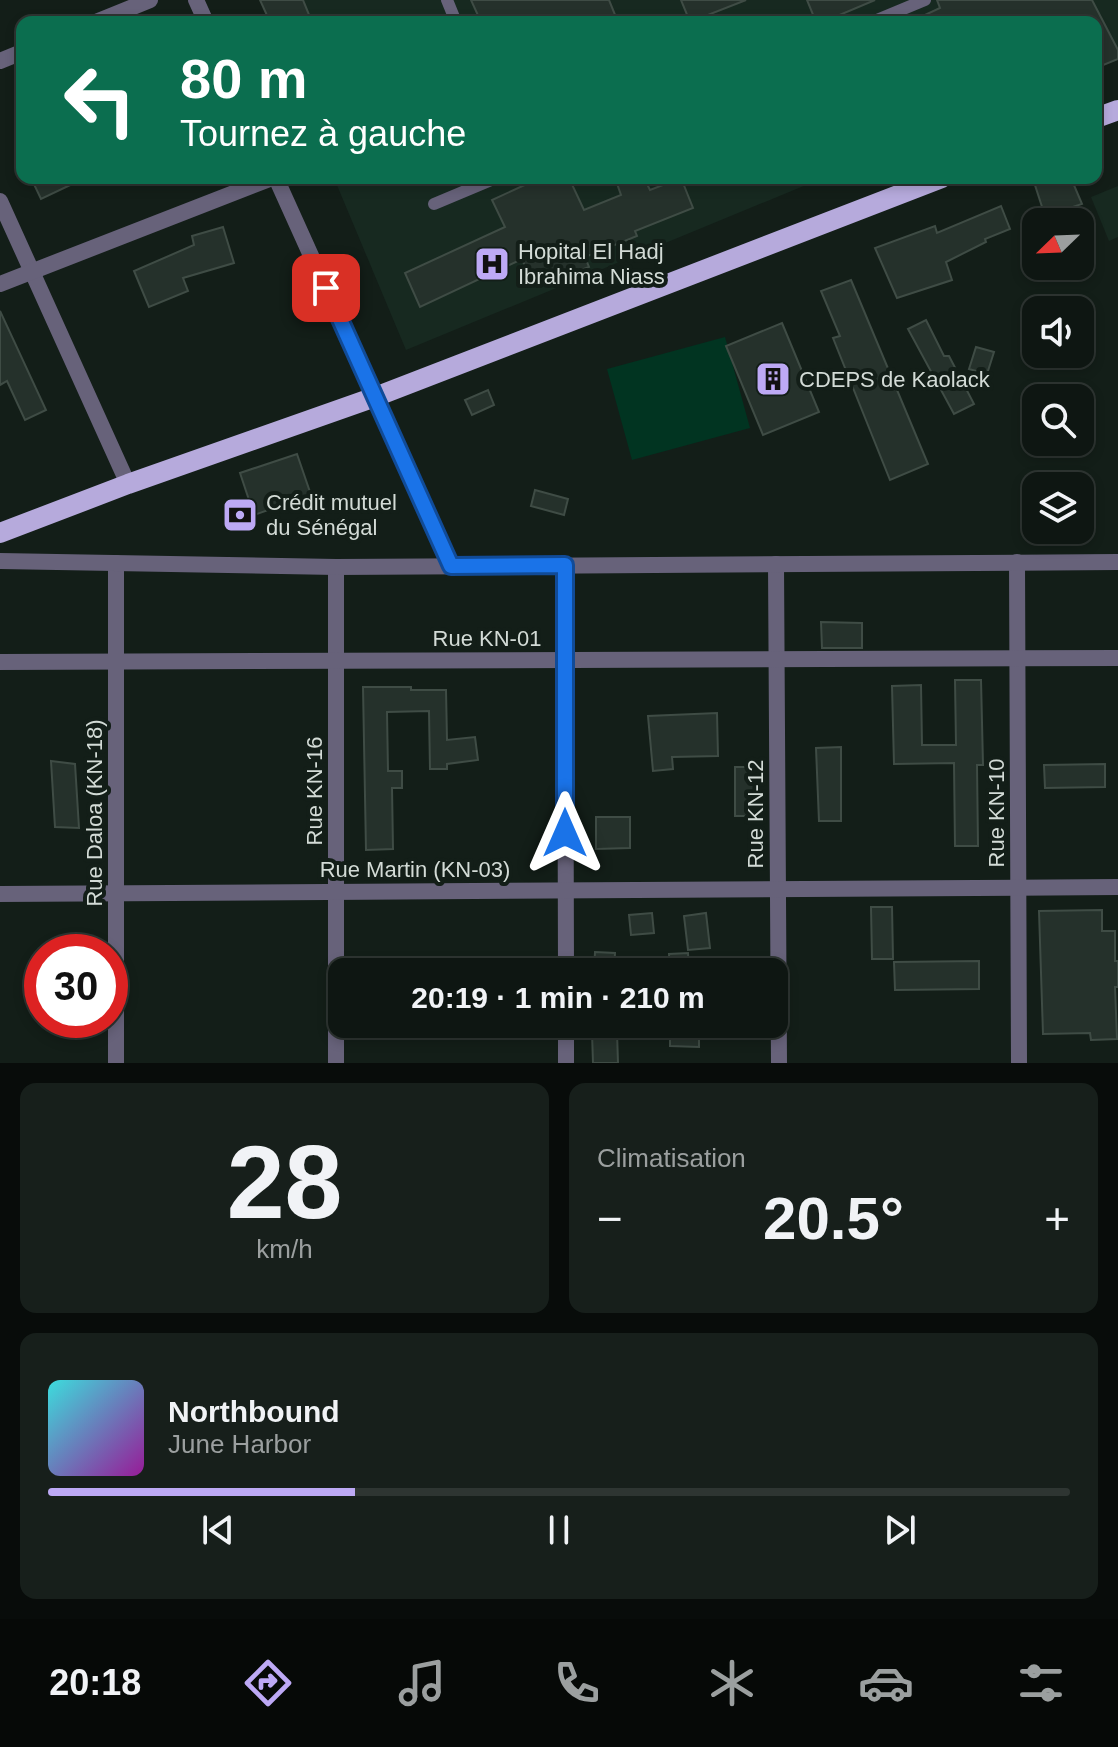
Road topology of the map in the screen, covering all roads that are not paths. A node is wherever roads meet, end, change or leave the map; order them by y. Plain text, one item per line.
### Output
1 (150, 0) edge
2 (925, 0) edge
3 (909, 3) edge
4 (111, 16) edge
5 (884, 16) edge
6 (258, 184) edge
7 (277, 184) edge
8 (482, 184) edge
9 (926, 184) edge
10 (0, 201) edge
11 (434, 204) dead end
12 (32, 271) junction
13 (0, 284) edge
14 (375, 397) junction
15 (128, 484) junction
16 (4, 528) edge
17 (0, 561) edge
18 (1017, 562) junction
19 (1118, 562) edge
20 (116, 563) junction
21 (776, 564) junction
22 (565, 565) junction
23 (451, 566) junction
24 (336, 567) junction
25 (1017, 658) junction
26 (1118, 658) edge
27 (776, 659) junction
28 (565, 660) junction
29 (336, 661) junction
30 (0, 662) edge
31 (116, 662) junction
32 (1018, 887) junction
33 (1118, 887) edge
34 (778, 889) junction
35 (566, 890) junction
36 (336, 892) junction
37 (116, 893) junction
38 (0, 894) edge
39 (566, 958) edge
40 (566, 1038) edge
41 (116, 1063) edge
42 (336, 1063) edge
43 (566, 1063) edge
44 (779, 1063) edge
45 (1019, 1063) edge

1 - 4 street
2 - 3 lane
3 - 5 lane
6 - 12 street
7 - 14 street
8 - 11 lane
9 - 14 main road
10 - 12 street
12 - 13 street
12 - 15 street
14 - 15 main road
14 - 23 street
15 - 16 main road
17 - 20 street
18 - 19 street
18 - 21 street
18 - 25 street, Rue KN-10
20 - 24 street
20 - 31 street, Rue Daloa (KN-18)
21 - 22 street
21 - 27 street, Rue KN-12
22 - 23 street
22 - 28 street
23 - 24 street
24 - 29 street, Rue KN-16
25 - 26 street, Rue KN-01
25 - 27 street, Rue KN-01
25 - 32 street, Rue KN-10
27 - 28 street, Rue KN-01
27 - 34 street, Rue KN-12
28 - 29 street, Rue KN-01
28 - 35 street
29 - 31 street, Rue KN-01
29 - 36 street, Rue KN-16
30 - 31 street, Rue KN-01
31 - 37 street, Rue Daloa (KN-18)
32 - 33 street, Rue Martin (KN-03)
32 - 34 street, Rue Martin (KN-03)
32 - 45 street, Rue KN-10
34 - 35 street, Rue Martin (KN-03)
34 - 44 street, Rue KN-12
35 - 36 street, Rue Martin (KN-03)
35 - 39 street
36 - 37 street, Rue Martin (KN-03)
36 - 42 street, Rue KN-16
37 - 38 street, Rue Martin (KN-03)
37 - 41 street, Rue Daloa (KN-18)
40 - 43 street

